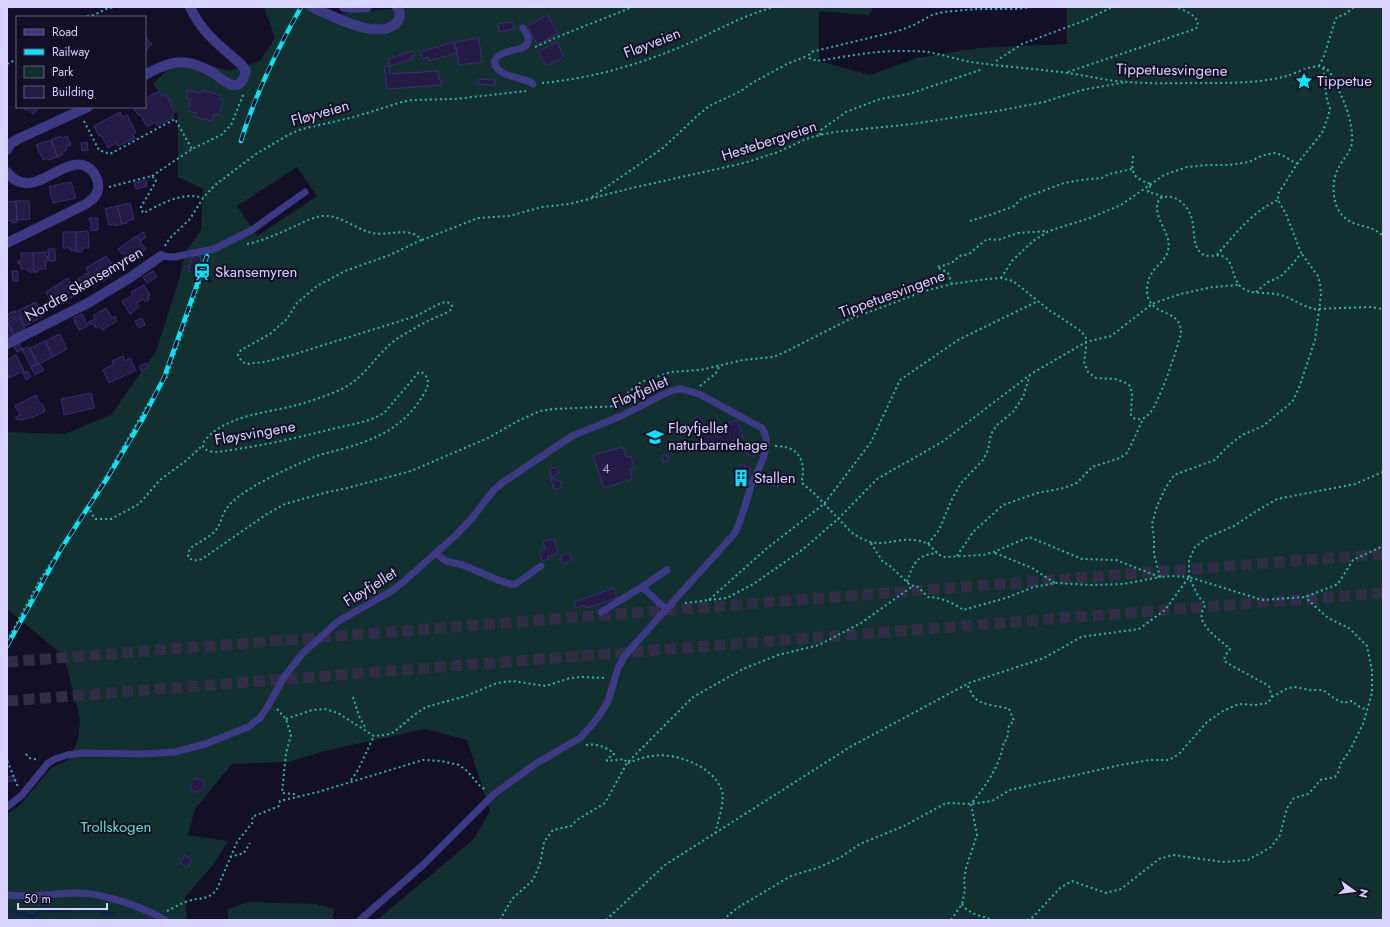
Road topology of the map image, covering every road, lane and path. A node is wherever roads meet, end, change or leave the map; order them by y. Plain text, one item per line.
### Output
1 (114, 7) edge
2 (190, 7) edge
3 (312, 7) edge
4 (344, 7) edge
5 (367, 7) edge
6 (397, 7) edge
7 (633, 7) edge
8 (774, 7) edge
9 (1032, 7) edge
10 (1112, 7) edge
11 (1177, 7) edge
12 (1354, 7) edge
13 (88, 16) edge
14 (523, 28) dead end
15 (526, 45) junction
16 (808, 56) junction
17 (16, 60) edge
18 (996, 61) dead end
19 (7, 64) edge
20 (1318, 66) junction
21 (1323, 67) junction
22 (983, 69) dead end
23 (1066, 73) junction
24 (146, 74) edge
25 (1128, 82) junction
26 (533, 84) junction
27 (245, 91) dead end
28 (86, 108) edge
29 (84, 121) dead end
30 (820, 135) junction
31 (192, 149) junction
32 (7, 150) edge
33 (1134, 156) dead end
34 (1297, 164) junction
35 (1132, 169) junction
36 (7, 172) edge
37 (152, 176) junction
38 (1151, 184) junction
39 (98, 189) junction
40 (305, 192) dead end
41 (1163, 197) junction
42 (203, 198) junction
43 (591, 198) junction
44 (1278, 200) junction
45 (970, 221) dead end
46 (1049, 231) junction
47 (1383, 236) edge
48 (421, 240) junction
49 (7, 243) edge
50 (242, 244) dead end
51 (1301, 253) junction
52 (1217, 255) junction
53 (161, 256) junction
54 (202, 277) dead end
55 (1001, 278) junction
56 (952, 284) junction
57 (1239, 285) junction
58 (1255, 292) junction
59 (1038, 301) junction
60 (1152, 304) junction
61 (1320, 309) junction
62 (1383, 309) edge
63 (1086, 342) junction
64 (7, 344) edge
65 (720, 365) junction
66 (1031, 374) junction
67 (698, 394) junction
68 (612, 406) junction
69 (639, 406) junction
70 (1143, 418) junction
71 (203, 445) junction
72 (766, 447) junction
73 (1383, 472) edge
74 (824, 504) junction
75 (87, 506) junction
76 (838, 519) junction
77 (871, 543) junction
78 (928, 544) junction
79 (1383, 546) edge
80 (994, 552) junction
81 (937, 553) junction
82 (436, 554) junction
83 (956, 556) junction
84 (541, 566) dead end
85 (667, 570) dead end
86 (1160, 576) junction
87 (1189, 578) junction
88 (907, 582) junction
89 (1056, 583) junction
90 (913, 586) junction
91 (642, 587) junction
92 (1304, 597) junction
93 (709, 600) junction
94 (668, 606) junction
95 (601, 612) dead end
96 (7, 641) edge
97 (614, 679) junction
98 (967, 685) junction
99 (352, 697) dead end
100 (1272, 697) junction
101 (271, 702) junction
102 (1367, 710) junction
103 (286, 718) junction
104 (366, 730) junction
105 (374, 736) junction
106 (7, 741) edge
107 (571, 743) junction
108 (26, 754) dead end
109 (48, 763) junction
110 (627, 763) junction
111 (350, 781) junction
112 (494, 794) junction
113 (22, 795) junction
114 (297, 797) junction
115 (971, 804) junction
116 (7, 807) edge
117 (714, 834) junction
118 (250, 843) dead end
119 (230, 857) junction
120 (7, 895) edge
121 (962, 904) junction
122 (157, 915) junction
123 (165, 920) edge
124 (360, 920) edge
125 (500, 920) edge
126 (606, 920) edge
127 (723, 920) edge
128 (951, 920) edge
129 (993, 920) edge
130 (1027, 920) edge

1 - 13 path
2 - 24 street
3 - 6 street
4 - 5 street
7 - 15 path
8 - 26 path, Fløyveien
9 - 16 path
10 - 18 path
11 - 23 path
12 - 20 path
14 - 15 lane
15 - 26 lane
16 - 23 path, Tippetuesvingene
16 - 43 path
17 - 19 path
20 - 21 path, Tippetuesvingene
20 - 25 path, Tippetuesvingene
21 - 34 path
21 - 47 path
22 - 30 path
23 - 25 path, Tippetuesvingene
25 - 30 path, Hestebergveien
26 - 42 path, Fløyveien
27 - 31 path
28 - 32 street
29 - 31 path
30 - 43 path, Hestebergveien
31 - 37 path
33 - 35 path
34 - 38 path
34 - 44 path
35 - 38 path
35 - 45 path
36 - 39 street
37 - 39 path
37 - 42 path
38 - 41 path
38 - 46 path
39 - 49 street
40 - 53 lane, Nordre Skansemyren
41 - 52 path
41 - 60 path
42 - 53 path, Fløyveien
43 - 48 path, Hestebergveien
44 - 51 path
44 - 52 path
46 - 55 path
46 - 56 path
48 - 50 path
48 - 71 path, Fløysvingene
51 - 58 path
51 - 61 path
52 - 57 path
53 - 64 street, Nordre Skansemyren
54 - 75 path
55 - 56 path, Tippetuesvingene
55 - 59 path, Tippetuesvingene
56 - 65 path, Tippetuesvingene
57 - 58 path
57 - 60 path
58 - 61 path
59 - 63 path, Tippetuesvingene
59 - 74 path
60 - 63 path
60 - 70 path
61 - 62 path
61 - 86 path
63 - 66 path
63 - 70 path
65 - 67 path
65 - 68 path, Tippetuesvingene
66 - 76 path
66 - 78 path
67 - 69 lane, Fløyfjellet
67 - 72 lane, Fløyfjellet
68 - 69 path, Fløysvingene
68 - 71 path, Fløysvingene
69 - 82 lane, Fløyfjellet
70 - 83 path
71 - 75 path
72 - 74 path
72 - 94 lane, Fløyfjellet
73 - 87 path
74 - 76 path
74 - 93 path
75 - 96 path
76 - 77 path
76 - 93 path
77 - 78 path
77 - 88 path
78 - 81 path
79 - 92 path
80 - 83 path
80 - 86 path
80 - 89 path
81 - 83 path
81 - 88 path
82 - 84 lane
82 - 101 lane, Fløyfjellet
85 - 91 lane
86 - 87 path
86 - 89 path
87 - 92 path
87 - 98 path
87 - 100 path
88 - 90 path
89 - 90 path
90 - 110 path
91 - 94 lane
91 - 95 lane
92 - 102 path
93 - 94 path
94 - 97 lane, Fløyfjellet
97 - 105 path
97 - 107 lane, Fløyfjellet
98 - 115 path
98 - 117 path
99 - 104 path
100 - 102 path
100 - 115 path
101 - 103 path
101 - 109 lane, Fløyfjellet
102 - 130 path
103 - 104 path
103 - 114 path
104 - 105 path
105 - 111 path
106 - 113 path
107 - 110 path
107 - 112 lane, Fløyfjellet
108 - 109 path
109 - 113 lane, Fløyfjellet
110 - 117 path
110 - 125 path
111 - 112 path
111 - 114 path
112 - 124 lane, Fløyfjellet
113 - 116 lane, Fløyfjellet
114 - 119 path
115 - 121 path
115 - 127 path
117 - 126 path
118 - 119 path
119 - 122 path
120 - 122 lane
121 - 128 path
121 - 129 path
122 - 123 lane

